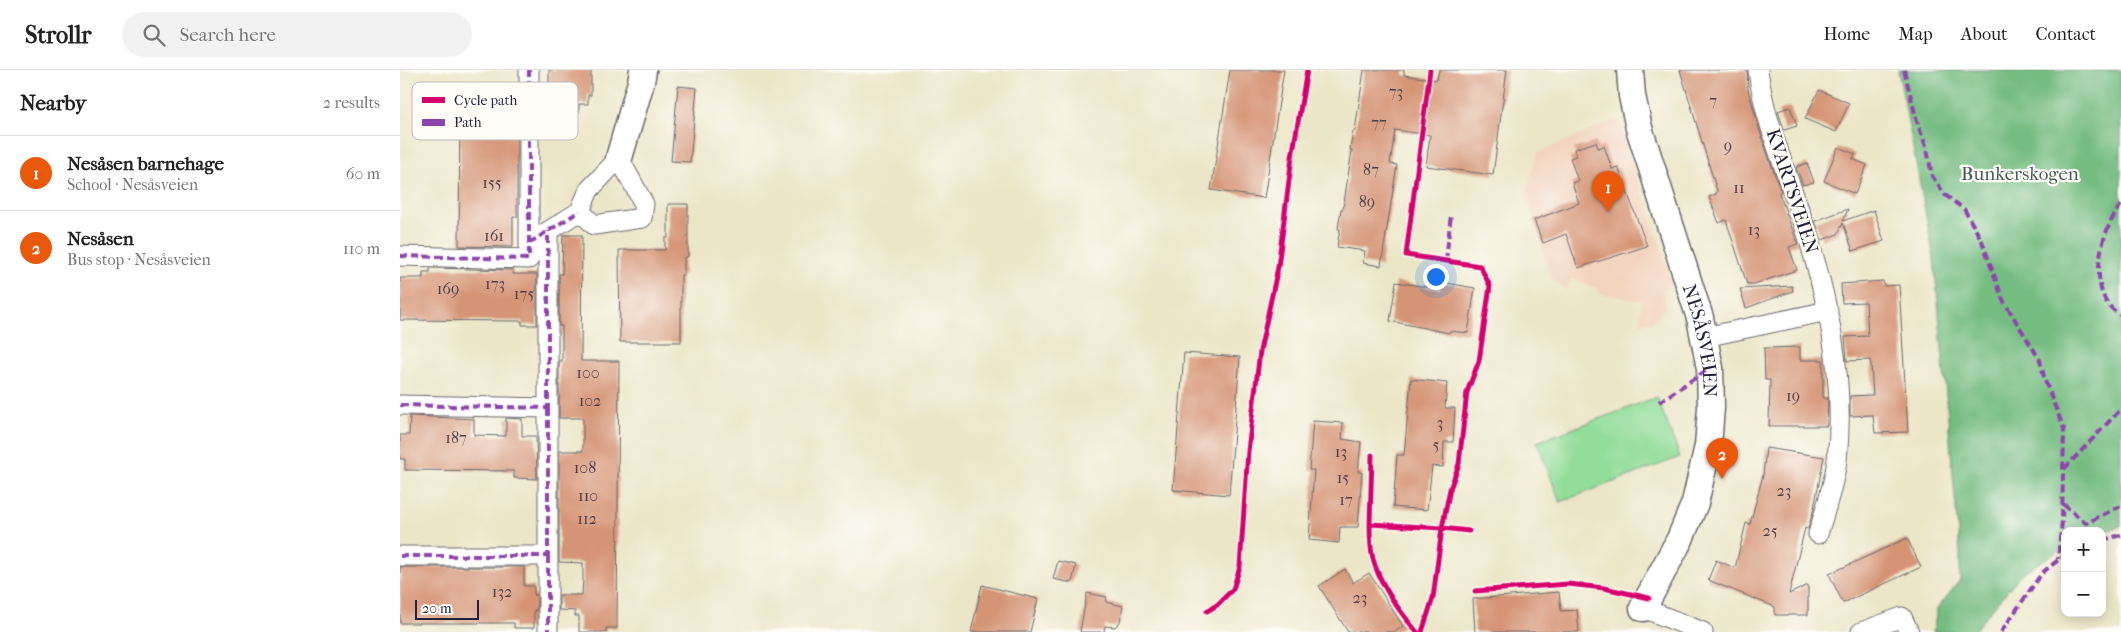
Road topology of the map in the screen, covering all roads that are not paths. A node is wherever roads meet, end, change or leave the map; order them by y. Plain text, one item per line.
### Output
1 (643, 70) edge
2 (1630, 70) edge
3 (1758, 70) edge
4 (529, 140) edge
5 (619, 158) junction
6 (580, 211) junction
7 (548, 231) junction
8 (529, 243) junction
9 (400, 256) edge
10 (1828, 311) junction
11 (1705, 337) junction
12 (400, 405) edge
13 (548, 408) junction
14 (1818, 534) dead end
15 (400, 556) edge
16 (548, 556) junction
17 (1643, 608) joint
18 (548, 632) edge
19 (1703, 632) edge
20 (1861, 632) edge
21 (1909, 632) edge

1 - 5 street
2 - 11 street, NESÅSVEIEN
3 - 10 street, KVARTSVEIEN
4 - 8 street
5 - 6 street
5 - 6 street
6 - 7 street
7 - 8 street
7 - 13 street
8 - 9 street
10 - 11 street
10 - 14 street, KVARTSVEIEN
11 - 17 street, NESÅSVEIEN
12 - 13 street
13 - 16 street
15 - 16 street
16 - 18 street
17 - 19 street
20 - 21 street

